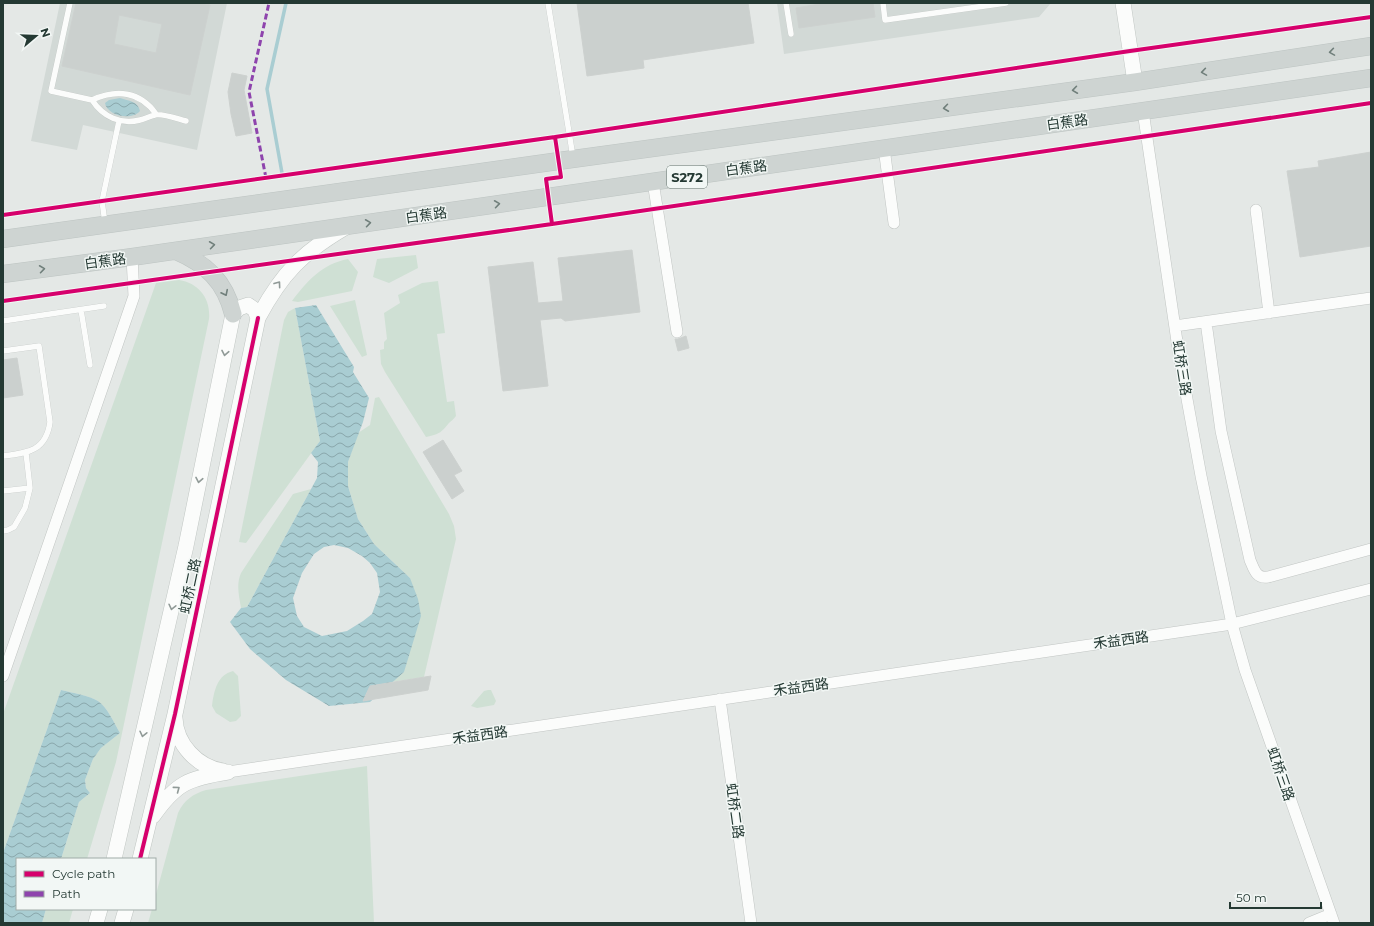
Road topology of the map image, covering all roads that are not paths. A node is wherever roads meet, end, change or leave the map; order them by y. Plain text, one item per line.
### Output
1 (70, 3) edge
2 (548, 3) edge
3 (786, 3) edge
4 (883, 3) edge
5 (1006, 3) edge
6 (1123, 3) edge
7 (790, 34) dead end
8 (1371, 46) edge
9 (1371, 78) edge
10 (1135, 82) junction
11 (92, 100) junction
12 (1143, 111) junction
13 (156, 114) junction
14 (186, 121) dead end
15 (119, 122) junction
16 (884, 148) junction
17 (574, 159) junction
18 (653, 182) junction
19 (1256, 210) dead end
20 (894, 223) dead end
21 (105, 225) junction
22 (348, 226) junction
23 (3, 239) edge
24 (176, 251) junction
25 (132, 257) junction
26 (3, 274) edge
27 (1371, 298) edge
28 (104, 306) dead end
29 (81, 310) junction
30 (1270, 313) junction
31 (233, 314) junction
32 (258, 318) junction
33 (3, 321) edge
34 (1206, 322) junction
35 (1175, 326) junction
36 (676, 332) dead end
37 (3, 351) edge
38 (90, 365) dead end
39 (26, 453) junction
40 (3, 456) edge
41 (30, 488) junction
42 (3, 491) edge
43 (3, 531) edge
44 (1371, 549) edge
45 (1371, 589) edge
46 (1232, 624) junction
47 (3, 676) edge
48 (720, 699) junction
49 (175, 714) junction
50 (228, 772) junction
51 (147, 832) junction
52 (114, 858) edge
53 (140, 858) edge
54 (100, 910) edge
55 (126, 910) edge
56 (1329, 919) edge
57 (96, 923) edge
58 (122, 923) edge
59 (751, 923) edge
60 (1309, 923) edge

1 - 11 lane
2 - 17 lane
3 - 7 lane
4 - 5 lane
6 - 10 street
8 -> 10 main road, S272
9 - 12 main road, 白蕉路 / S272
10 -> 17 main road, S272
11 - 13 lane
11 - 15 lane
12 - 16 main road, 白蕉路 / S272
12 - 35 street, 虹桥三路
13 - 14 lane
13 - 15 lane
15 - 21 lane
16 - 18 main road, 白蕉路 / S272
16 - 20 street
17 - 21 main road, S272
22 -> 18 main road, 白蕉路 / S272
18 - 36 street
19 - 30 street
21 - 23 main road, S272
24 -> 22 main road, 白蕉路 / S272
32 -> 22 street, 虹桥二路
24 - 25 main road, 白蕉路 / S272
24 -> 31 main road
26 -> 25 main road, 白蕉路 / S272
25 - 47 street
27 - 30 street
28 - 29 lane
29 - 33 lane
29 - 38 lane
30 - 34 street
31 - 32 street
31 -> 52 street, 虹桥二路
32 - 49 street, 虹桥二路
34 - 35 street
34 - 44 street
35 - 46 street, 虹桥三路
37 - 39 lane
39 - 40 lane
39 - 41 lane
41 - 42 lane
41 - 43 lane
45 - 46 street, 禾益西路
46 - 48 street, 禾益西路
46 - 56 street, 虹桥三路
48 - 50 street, 禾益西路
48 - 59 street, 虹桥二路
49 - 50 street
49 - 51 street, 虹桥二路
51 -> 50 street
51 - 53 street, 虹桥二路
54 - 57 street
55 - 58 street
56 - 60 street

